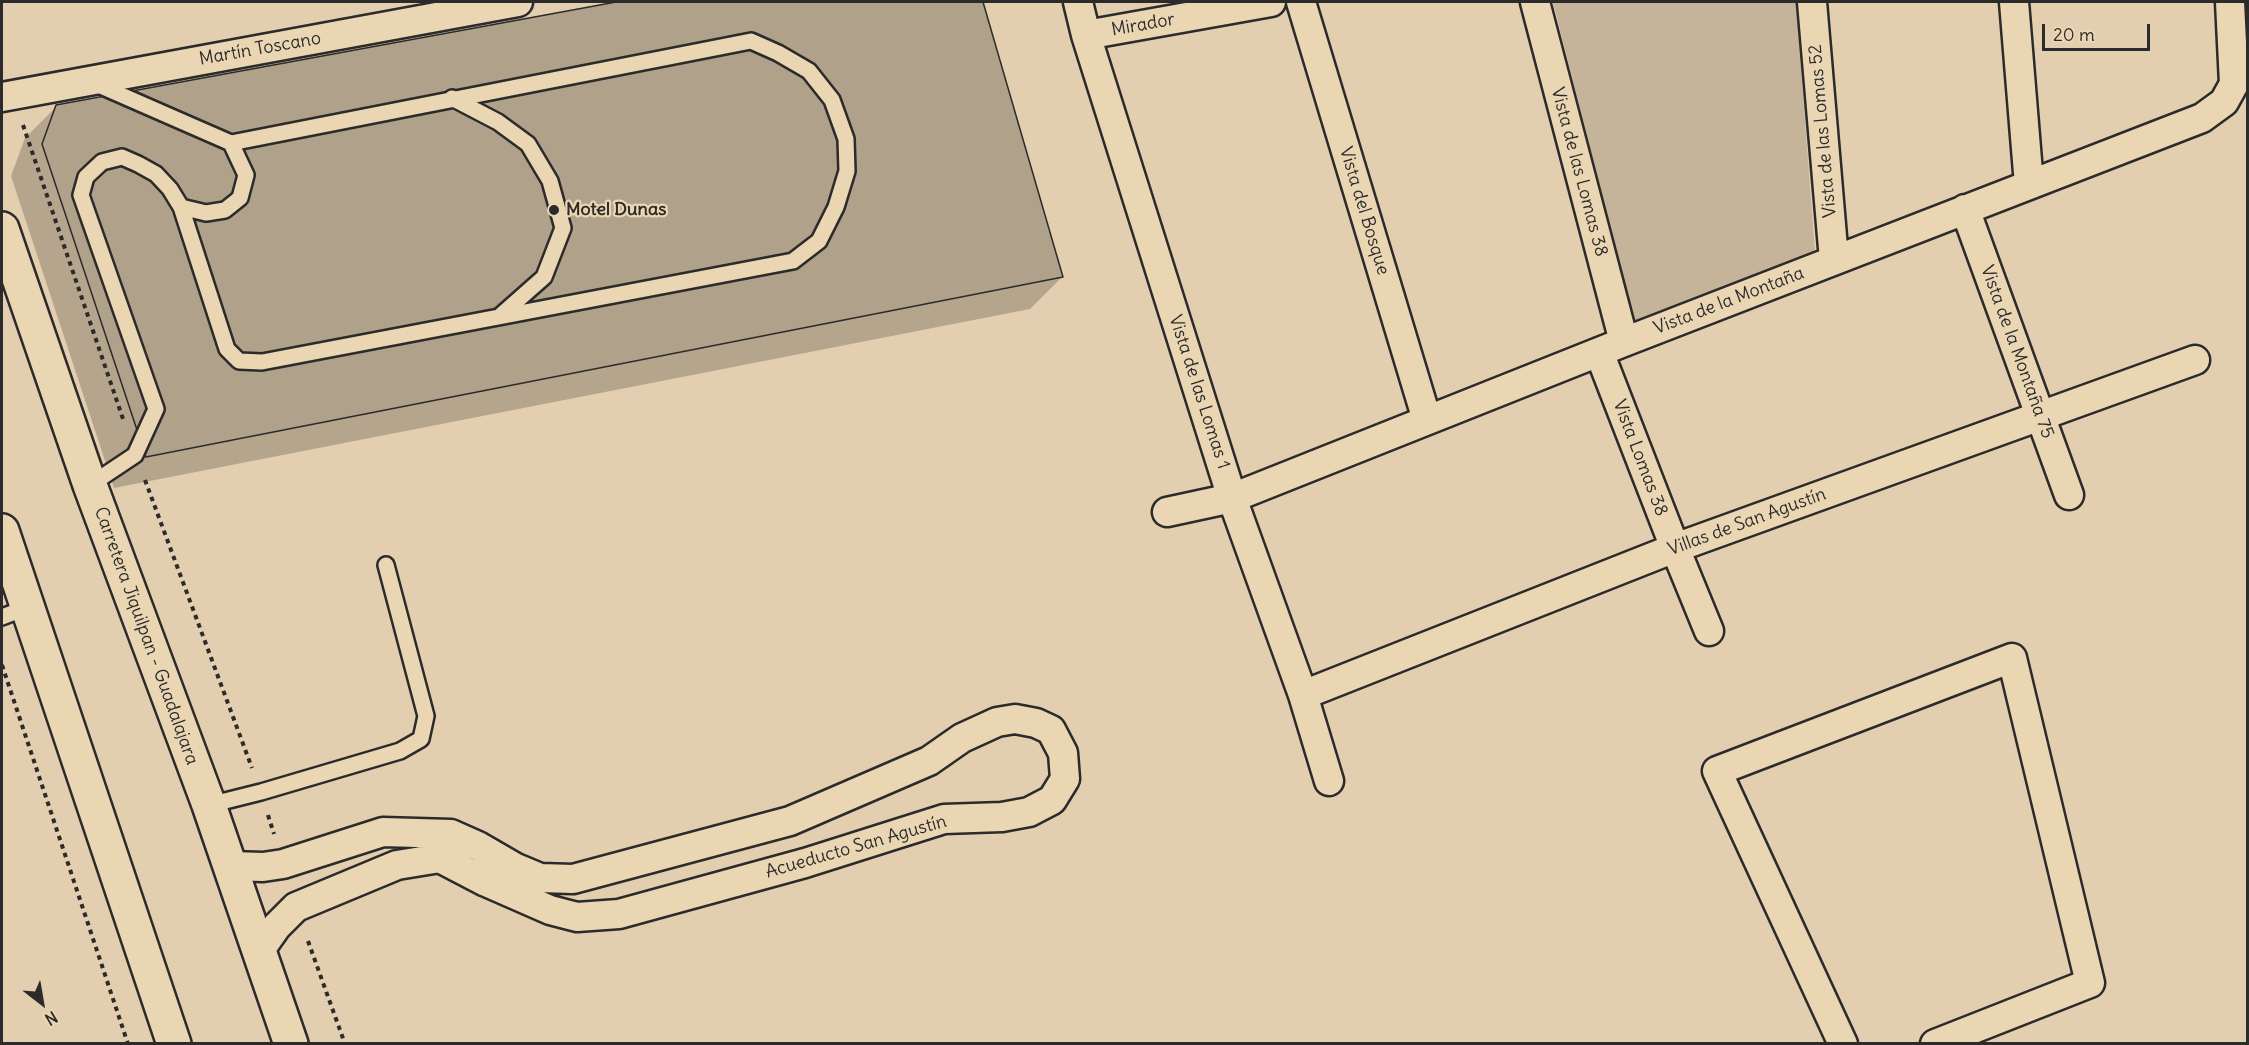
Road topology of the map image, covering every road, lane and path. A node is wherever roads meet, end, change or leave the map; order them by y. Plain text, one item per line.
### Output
1 (518, 2) edge
2 (1078, 2) edge
3 (1271, 2) edge
4 (1301, 2) edge
5 (1535, 2) edge
6 (1812, 2) edge
7 (2014, 2) edge
8 (2230, 2) edge
9 (1086, 35) junction
10 (89, 81) junction
11 (7, 96) edge
12 (452, 98) junction
13 (231, 143) junction
14 (2029, 185) junction
15 (181, 207) junction
16 (1965, 209) junction
17 (2, 229) edge
18 (1834, 260) junction
19 (501, 315) junction
20 (1611, 347) junction
21 (2195, 360) dead end
22 (2040, 416) junction
23 (1428, 420) junction
24 (135, 454) junction
25 (90, 485) junction
26 (2069, 495) dead end
27 (1232, 498) junction
28 (1167, 512) dead end
29 (2, 531) edge
30 (1675, 548) junction
31 (386, 565) dead end
32 (15, 612) edge
33 (1709, 631) dead end
34 (2, 665) edge
35 (1303, 695) junction
36 (1329, 781) dead end
37 (261, 792) junction
38 (209, 805) junction
39 (790, 821) junction
40 (445, 846) junction
41 (805, 863) junction
42 (283, 864) junction
43 (230, 866) junction
44 (296, 907) junction
45 (260, 950) junction
46 (128, 1044) edge
47 (174, 1044) edge
48 (291, 1044) edge
49 (345, 1044) edge
50 (1844, 1044) edge
51 (1935, 1044) edge

1 - 10 street, Martín Toscano
2 - 9 street, Vista de las Lomas 1
3 - 9 street, Mirador
4 - 23 street, Vista del Bosque
5 - 20 street, Vista de las Lomas 38
6 - 18 street, Vista de las Lomas 52
7 - 14 street
8 - 14 street, Vista de la Montaña
9 - 27 street, Vista de las Lomas 1
10 - 11 street, Martín Toscano
10 - 13 lane
11 - 24 path
12 - 13 lane
12 - 19 lane
12 - 19 lane
13 - 15 lane
14 - 16 street, Vista de la Montaña
15 - 19 lane
15 - 24 lane
16 - 18 street, Vista de la Montaña
16 - 22 street, Vista de la Montaña 75
17 - 25 highway, Carretera Jiquilpan - Guadalajara
18 - 20 street, Vista de la Montaña
20 - 23 street, Vista de la Montaña
20 - 30 street, Vista Lomas 38
21 - 22 street, Villas de San Agustín
22 - 26 street, Vista de la Montaña 75
22 - 30 street, Villas de San Agustín
23 - 27 street, Vista de la Montaña
24 - 25 lane
24 - 37 path
25 - 38 highway, Carretera Jiquilpan - Guadalajara
27 - 28 street, Vista de la Montaña
27 - 35 street, Vista de las Lomas 1
29 - 32 highway
30 - 33 street, Vista Lomas 38
30 - 35 street, Villas de San Agustín
31 - 37 lane
32 - 47 highway
34 - 46 path
35 - 36 street, Vista de las Lomas 1
37 - 38 lane
37 - 42 path
38 - 43 highway, Carretera Jiquilpan - Guadalajara
39 - 40 street, Acueducto San Agustín
39 - 41 street
39 - 41 street, Acueducto San Agustín
40 - 41 street, Acueducto San Agustín
40 - 42 street, Acueducto San Agustín
40 - 44 street
42 - 43 street, Acueducto San Agustín
43 - 45 highway, Carretera Jiquilpan - Guadalajara
44 - 45 street
44 - 49 path
45 - 48 highway, Carretera Jiquilpan - Guadalajara
50 - 51 street

